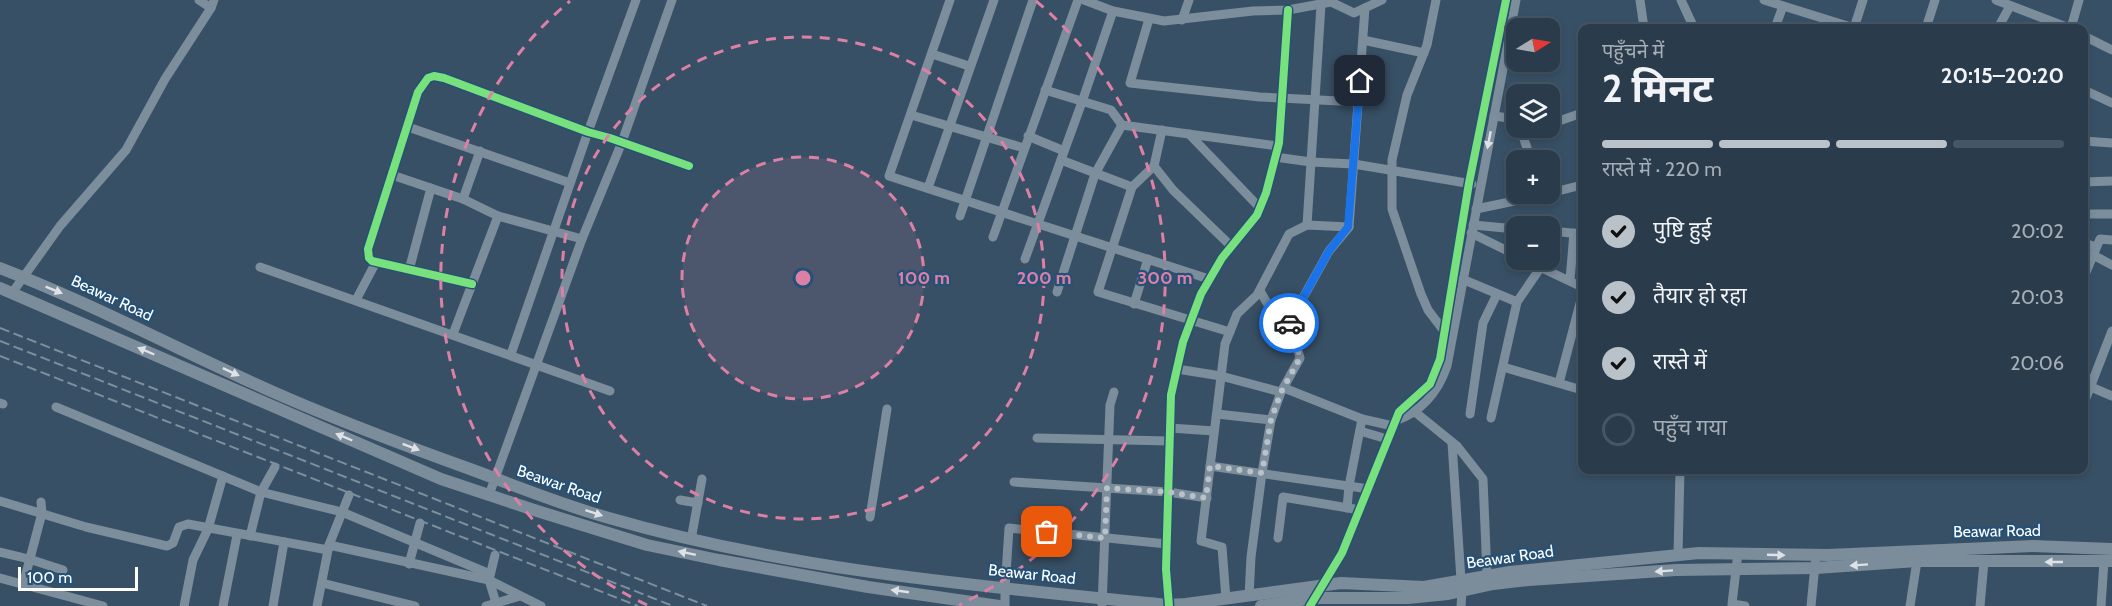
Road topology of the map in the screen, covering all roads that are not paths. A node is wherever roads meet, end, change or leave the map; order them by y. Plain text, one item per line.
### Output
1 (199, 0) edge
2 (636, 0) edge
3 (672, 0) edge
4 (950, 0) edge
5 (994, 0) edge
6 (1033, 0) edge
7 (1078, 0) edge
8 (1084, 0) edge
9 (1189, 0) edge
10 (1257, 0) edge
11 (1382, 0) edge
12 (1436, 0) edge
13 (1506, 0) edge
14 (1516, 0) edge
15 (1640, 0) edge
16 (1681, 0) edge
17 (1764, 0) edge
18 (1863, 0) edge
19 (1935, 0) edge
20 (1996, 0) edge
21 (2079, 0) edge
22 (1328, 2) edge
23 (213, 4) edge
24 (1783, 6) junction
25 (2010, 6) junction
26 (1365, 8) junction
27 (1288, 9) junction
28 (1113, 10) junction
29 (1253, 11) junction
30 (1149, 19) junction
31 (1182, 20) junction
32 (1643, 24) edge
33 (1693, 24) edge
34 (1776, 24) edge
35 (1841, 24) edge
36 (1855, 24) edge
37 (1927, 24) edge
38 (2000, 24) edge
39 (2059, 24) edge
40 (2071, 24) edge
41 (2088, 38) edge
42 (1363, 40) junction
43 (2112, 50) edge
44 (1424, 53) junction
45 (932, 54) junction
46 (969, 66) junction
47 (1045, 90) junction
48 (2088, 92) edge
49 (1281, 98) junction
50 (1314, 100) junction
51 (1082, 102) junction
52 (1359, 102) junction
53 (2112, 103) edge
54 (1578, 114) edge
55 (911, 115) junction
56 (1494, 116) junction
57 (1506, 118) edge
58 (1560, 121) edge
59 (1122, 125) junction
60 (408, 127) junction
61 (949, 127) junction
62 (1162, 130) junction
63 (588, 132) junction
64 (1189, 134) junction
65 (1028, 136) junction
66 (987, 137) junction
67 (2088, 141) edge
68 (622, 142) junction
69 (2112, 143) edge
70 (1278, 146) junction
71 (1024, 148) junction
72 (480, 151) junction
73 (1063, 156) junction
74 (1275, 157) junction
75 (1311, 162) junction
76 (1354, 164) junction
77 (689, 166) dead end
78 (1154, 166) junction
79 (1392, 170) junction
80 (1095, 174) junction
81 (392, 175) junction
82 (2112, 181) edge
83 (2088, 182) edge
84 (570, 183) junction
85 (1469, 183) junction
86 (1578, 185) edge
87 (1480, 186) junction
88 (1132, 187) junction
89 (431, 188) junction
90 (928, 188) junction
91 (1560, 190) edge
92 (463, 199) junction
93 (965, 201) junction
94 (1506, 203) edge
95 (1260, 208) junction
96 (1476, 209) junction
97 (1002, 212) junction
98 (2088, 214) edge
99 (2112, 214) edge
100 (498, 216) junction
101 (960, 216) dead end
102 (1038, 224) junction
103 (1307, 225) junction
104 (1348, 227) junction
105 (1506, 228) edge
106 (1472, 229) junction
107 (554, 231) junction
108 (1560, 232) edge
109 (1578, 233) edge
110 (1075, 236) junction
111 (993, 237) dead end
112 (582, 239) junction
113 (2112, 240) edge
114 (2088, 246) edge
115 (1232, 247) junction
116 (1112, 248) junction
117 (1506, 249) edge
118 (2094, 251) junction
119 (1025, 259) dead end
120 (1148, 260) junction
121 (376, 262) junction
122 (2112, 265) edge
123 (260, 267) dead end
124 (2088, 267) edge
125 (0, 268) edge
126 (409, 270) junction
127 (1539, 270) edge
128 (1548, 270) edge
129 (23, 277) junction
130 (1209, 279) junction
131 (1462, 279) junction
132 (1570, 280) junction
133 (472, 284) junction
134 (1578, 285) edge
135 (6, 290) edge
136 (1260, 291) junction
137 (1057, 292) dead end
138 (1497, 294) junction
139 (357, 300) junction
140 (1517, 302) junction
141 (1134, 304) junction
142 (1578, 311) edge
143 (1192, 319) junction
144 (1444, 331) junction
145 (2112, 331) edge
146 (1230, 332) junction
147 (1284, 332) junction
148 (453, 334) junction
149 (511, 354) junction
150 (536, 365) junction
151 (1503, 367) junction
152 (1177, 369) junction
153 (1221, 376) junction
154 (2088, 381) edge
155 (1559, 383) junction
156 (2088, 386) edge
157 (1578, 389) edge
158 (1283, 390) junction
159 (610, 391) dead end
160 (1114, 392) dead end
161 (2112, 396) edge
162 (56, 407) dead end
163 (887, 409) dead end
164 (1415, 412) junction
165 (1216, 414) junction
166 (1470, 414) dead end
167 (1491, 418) dead end
168 (1362, 419) junction
169 (1271, 420) junction
170 (1394, 423) junction
171 (1170, 428) junction
172 (1214, 431) junction
173 (1360, 431) junction
174 (1037, 438) dead end
175 (1109, 440) junction
176 (1387, 440) junction
177 (1169, 441) junction
178 (1452, 444) junction
179 (1210, 466) junction
180 (275, 467) dead end
181 (1262, 473) junction
182 (1680, 474) edge
183 (223, 476) junction
184 (495, 479) junction
185 (702, 479) dead end
186 (1014, 482) dead end
187 (1349, 486) junction
188 (1107, 488) junction
189 (1369, 489) junction
190 (261, 492) junction
191 (1168, 492) junction
192 (349, 495) dead end
193 (489, 495) junction
194 (1206, 498) junction
195 (680, 500) dead end
196 (0, 501) edge
197 (41, 502) dead end
198 (698, 503) junction
199 (1347, 508) junction
200 (1360, 510) junction
201 (342, 512) junction
202 (42, 513) junction
203 (870, 517) dead end
204 (420, 523) dead end
205 (208, 529) junction
206 (237, 534) junction
207 (250, 536) junction
208 (1105, 538) junction
209 (1278, 538) dead end
210 (691, 540) junction
211 (284, 542) junction
212 (416, 542) junction
213 (1167, 544) junction
214 (722, 546) junction
215 (329, 548) junction
216 (2112, 549) edge
217 (0, 552) edge
218 (1738, 553) junction
219 (495, 555) dead end
220 (1678, 555) junction
221 (1816, 555) junction
222 (29, 559) junction
223 (719, 560) junction
224 (1917, 561) junction
225 (2108, 561) edge
226 (1984, 562) junction
227 (409, 564) junction
228 (1816, 568) junction
229 (1736, 569) junction
230 (63, 570) dead end
231 (1487, 575) junction
232 (489, 577) junction
233 (0, 579) edge
234 (322, 583) junction
235 (23, 585) junction
236 (1321, 586) junction
237 (1462, 586) junction
238 (1005, 589) junction
239 (520, 596) junction
240 (1249, 596) junction
241 (1226, 599) junction
242 (1102, 602) edge
243 (1312, 602) edge
244 (85, 604) edge
245 (497, 604) edge
246 (1168, 605) edge
247 (1731, 605) edge
248 (103, 606) edge
249 (184, 606) edge
250 (223, 606) edge
251 (273, 606) edge
252 (317, 606) edge
253 (415, 606) edge
254 (486, 606) edge
255 (541, 606) edge
256 (999, 606) edge
257 (1005, 606) edge
258 (1261, 606) edge
259 (1461, 606) edge
260 (1745, 606) edge
261 (1811, 606) edge
262 (1910, 606) edge
263 (1980, 606) edge
264 (2101, 606) edge

1 - 23 street
2 - 63 street
3 - 68 street
4 - 45 street
5 - 46 street
6 - 66 street
7 - 47 street
8 - 28 street
9 - 31 street
10 - 29 street
11 - 26 street
12 - 44 street
13 - 85 street
14 - 56 street
15 - 32 street
16 - 33 street
17 - 24 street
18 - 36 street
19 - 37 street
20 - 25 street
21 - 40 street
22 - 26 street
22 - 27 street
22 - 50 street
23 - 129 street
24 - 34 street
24 - 35 street
25 - 38 street
25 - 39 street
26 - 42 street
27 - 29 street
27 - 49 street
28 - 30 street
28 - 51 street
29 - 31 street
30 - 31 street
30 - 49 street
41 - 43 street
42 - 44 street
42 - 52 street
44 - 79 street
45 - 46 street
45 - 55 street
46 - 61 street
47 - 51 street
47 - 65 street
48 - 53 street
49 - 50 street
49 - 70 street
50 - 52 street
50 - 75 street
51 - 59 street
51 - 73 street
52 - 76 street
54 - 58 street
55 - 61 street
55 - 90 street
56 - 57 street
56 -> 87 street
59 - 62 street
59 - 80 street
60 - 63 street
60 - 72 street
60 - 81 street
61 - 66 street
61 - 90 street
62 - 64 street
62 - 78 street
63 - 68 street
63 - 84 street
64 - 70 street
64 - 95 street
65 - 71 street
65 - 73 street
66 - 71 street
66 - 93 street
67 - 69 street
68 - 77 street
68 - 112 street
70 - 74 street
71 - 97 street
72 - 84 street
72 - 92 street
73 - 80 street
73 - 102 street
74 - 75 street
74 - 95 street
75 - 76 street
75 - 103 street
76 - 79 street
76 - 104 street
78 - 88 street
78 - 115 street
79 - 85 street
79 - 144 street
80 - 88 street
80 - 110 street
81 - 89 street
81 - 121 street
82 - 83 street
84 - 107 street
85 - 87 street
85 - 144 street
86 - 91 street
87 - 96 street
88 - 116 street
89 - 92 street
89 - 126 street
90 - 93 street
92 - 100 street
93 - 97 street
93 - 101 street
94 - 96 street
95 - 115 street
96 - 106 street
97 - 102 street
97 - 111 street
98 - 99 street
100 - 107 street
100 - 133 street
102 - 110 street
102 - 119 street
103 - 104 street
103 - 136 street
104 - 147 street
105 - 106 street
106 - 117 street
106 - 131 street
107 - 112 street
107 - 149 street
108 - 109 street
109 - 132 street
110 - 116 street
110 - 137 street
112 - 150 street
113 - 118 street
114 - 118 street
115 - 130 street
116 - 120 street
116 - 141 street
118 - 122 street
118 - 124 street
120 - 130 street
120 - 141 street
121 - 126 street
121 - 139 street
123 - 139 street
125 - 129 main road, Beawar Road
126 - 133 street
127 - 140 street
128 - 132 street
129 - 135 street
129 -> 184 main road, Beawar Road
130 - 143 street
131 - 138 street
131 - 164 street
132 - 134 street
133 - 148 street
193 -> 135 main road, Beawar Road
136 - 146 street
136 - 147 street
138 - 140 street
138 - 166 street
139 - 148 street
140 - 151 street
141 - 143 street
142 - 155 street
143 - 146 street
143 - 152 street
144 - 170 street
145 - 154 street
146 - 153 street
147 - 158 street
148 - 149 street
149 - 150 street
150 - 159 street
150 - 184 street
151 - 155 street
151 - 167 street
152 - 153 street
152 - 171 street
153 - 158 street
153 - 165 street
155 - 157 street
156 - 161 street
158 - 168 street
158 - 169 street
160 - 175 street
162 - 183 street
163 - 203 street
164 - 170 street
164 - 178 street
165 - 169 street
165 - 172 street
168 - 170 street
168 - 173 street
169 - 181 street
170 - 176 street
171 - 172 street
171 - 177 street
172 - 179 street
173 - 176 street
173 - 187 street
174 - 175 street
175 - 177 street
175 - 188 street
176 - 189 street
177 - 191 street
178 - 231 street
178 - 237 street
179 - 181 street
179 - 194 street
180 - 190 street
181 - 187 street
181 - 240 street
182 - 220 street
183 - 190 street
183 - 205 street
184 - 193 street
184 -> 210 main road, Beawar Road
185 - 198 street
186 - 188 street
187 - 189 street
187 - 199 street
188 - 191 street
188 - 208 street
189 - 200 street
190 - 201 street
190 - 207 street
191 - 194 street
191 - 213 street
192 - 201 street
223 -> 193 main road, Beawar Road
194 - 241 street
195 - 198 street
196 - 202 street
197 - 202 street
198 - 210 street
199 - 200 street
199 - 209 street
200 - 236 street
201 - 212 street
201 - 215 street
202 - 205 street
202 - 222 street
204 - 212 street
205 - 206 street
205 - 249 street
206 - 207 street
206 - 250 street
207 - 211 street
208 - 213 street
208 - 238 street
208 - 242 street
210 - 214 main road, Beawar Road
211 - 215 street
211 - 251 street
212 - 227 street
212 - 232 street
213 - 246 street
214 - 223 main road
214 - 238 main road, Beawar Road
215 - 227 street
215 - 234 street
216 - 221 main road, Beawar Road
217 - 222 street
218 - 220 main road, Beawar Road
218 -> 221 main road, Beawar Road
218 - 229 street
219 - 232 street
220 - 231 main road, Beawar Road
221 - 228 street
222 - 230 street
222 - 235 street
256 -> 223 main road, Beawar Road
224 - 226 main road, Beawar Road
224 -> 228 main road, Beawar Road
224 - 262 street
225 -> 226 main road, Beawar Road
225 - 264 street
226 - 263 street
227 - 232 street
228 - 229 main road, Beawar Road
228 - 261 street
229 -> 237 main road, Beawar Road
229 - 247 street
231 - 237 main road, Beawar Road
232 - 239 street
232 - 245 street
233 - 235 street
234 - 252 street
234 - 253 street
235 - 244 street
236 - 237 main road, Beawar Road
236 - 240 main road, Beawar Road
236 - 243 street
237 - 243 main road, Beawar Road
237 - 259 street
238 - 242 main road, Beawar Road
238 - 257 street
239 - 245 street
239 - 255 street
240 - 241 main road, Beawar Road
241 - 246 main road, Beawar Road
242 - 246 main road, Beawar Road
243 - 258 main road, Beawar Road
244 - 248 street
245 - 254 street
247 - 260 street

